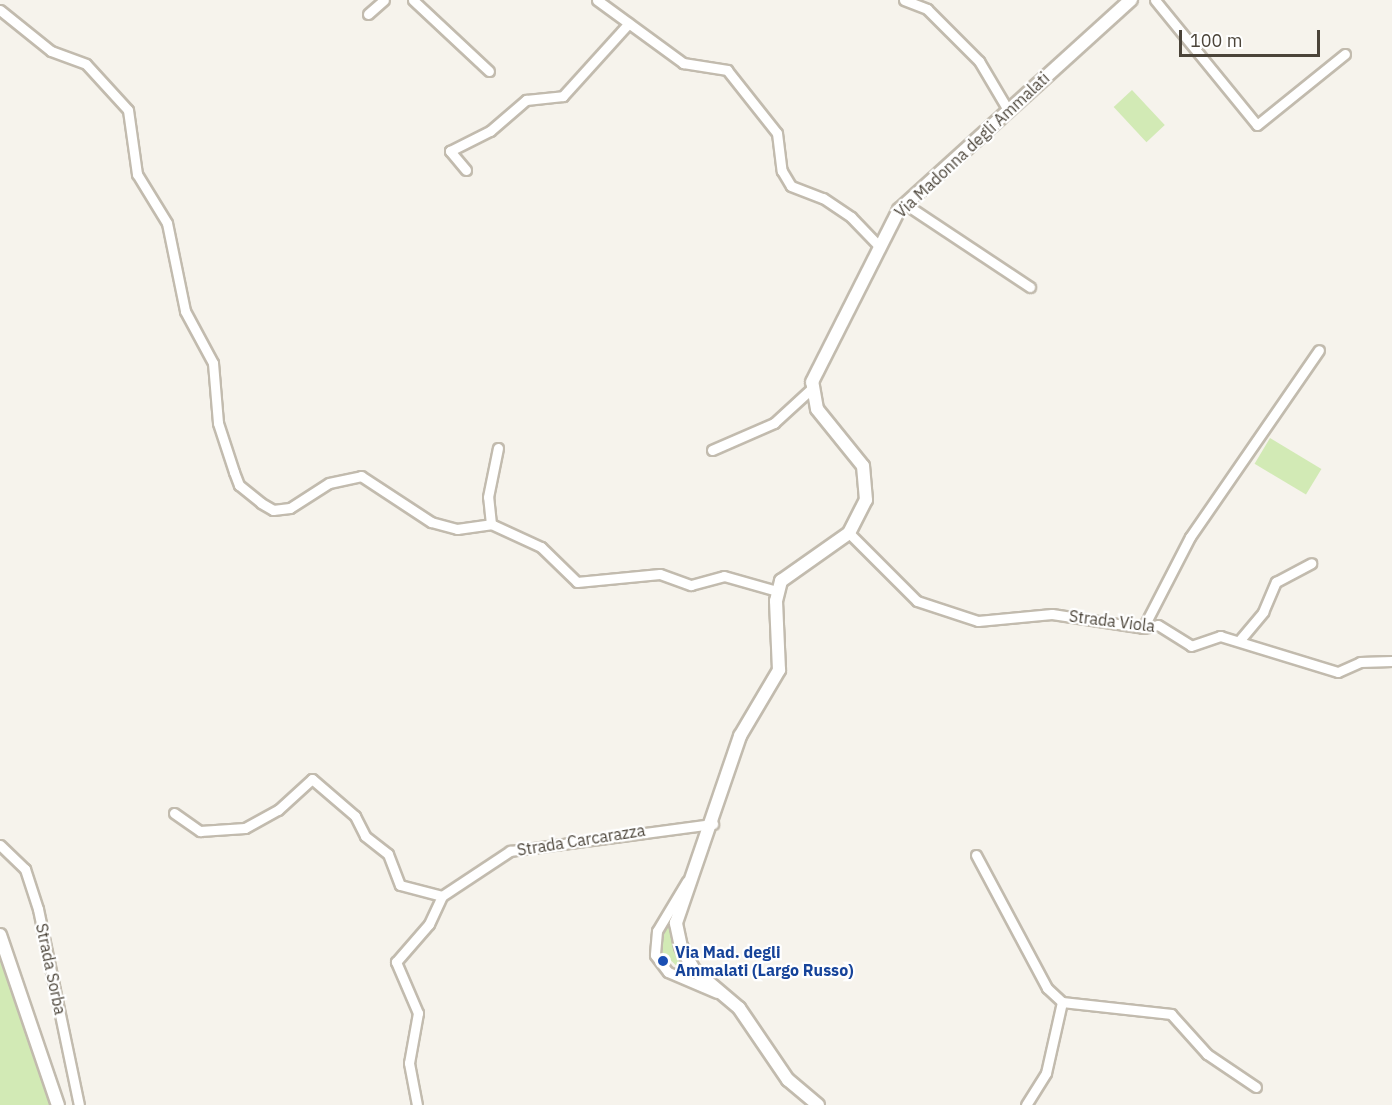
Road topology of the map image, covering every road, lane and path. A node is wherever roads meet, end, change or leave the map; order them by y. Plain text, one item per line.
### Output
1 (384, 0) edge
2 (413, 0) edge
3 (597, 0) edge
4 (904, 0) edge
5 (1131, 0) edge
6 (1155, 0) edge
7 (0, 10) edge
8 (368, 14) dead end
9 (629, 23) junction
10 (1345, 54) dead end
11 (489, 71) dead end
12 (1008, 110) junction
13 (466, 170) dead end
14 (905, 204) junction
15 (878, 245) junction
16 (1030, 287) dead end
17 (1319, 350) dead end
18 (810, 390) junction
19 (498, 448) dead end
20 (712, 450) dead end
21 (491, 524) junction
22 (849, 533) junction
23 (1311, 563) dead end
24 (777, 591) junction
25 (1143, 628) junction
26 (1239, 641) junction
27 (1391, 660) edge
28 (174, 813) dead end
29 (713, 824) junction
30 (0, 845) edge
31 (976, 855) dead end
32 (687, 880) junction
33 (442, 896) junction
34 (0, 935) edge
35 (725, 996) junction
36 (1062, 1002) junction
37 (1256, 1087) dead end
38 (58, 1105) edge
39 (79, 1105) edge
40 (417, 1105) edge
41 (818, 1105) edge
42 (1026, 1105) edge

1 - 8 street
2 - 11 street
3 - 9 street
4 - 12 street
5 - 12 street, Via Madonna degli Ammalati
6 - 10 street
7 - 21 street
9 - 13 street
9 - 15 street
12 - 14 street, Via Madonna degli Ammalati
14 - 15 street, Via Madonna degli Ammalati
14 - 16 street
15 - 18 street, Via Madonna degli Ammalati
17 - 25 street
18 - 20 street
18 - 22 street
19 - 21 street
21 - 24 street
22 - 24 street
22 - 25 street, Strada Viola
23 - 26 street
24 - 29 street
25 - 26 street, Strada Viola
26 - 27 street, Strada Viola
28 - 33 street
29 - 32 street
29 - 33 street, Strada Carcarazza
30 - 39 street, Strada Sorba
31 - 36 street
32 - 35 street
32 - 35 street
33 - 40 street
34 - 38 street
35 - 41 street
36 - 37 street
36 - 42 street

